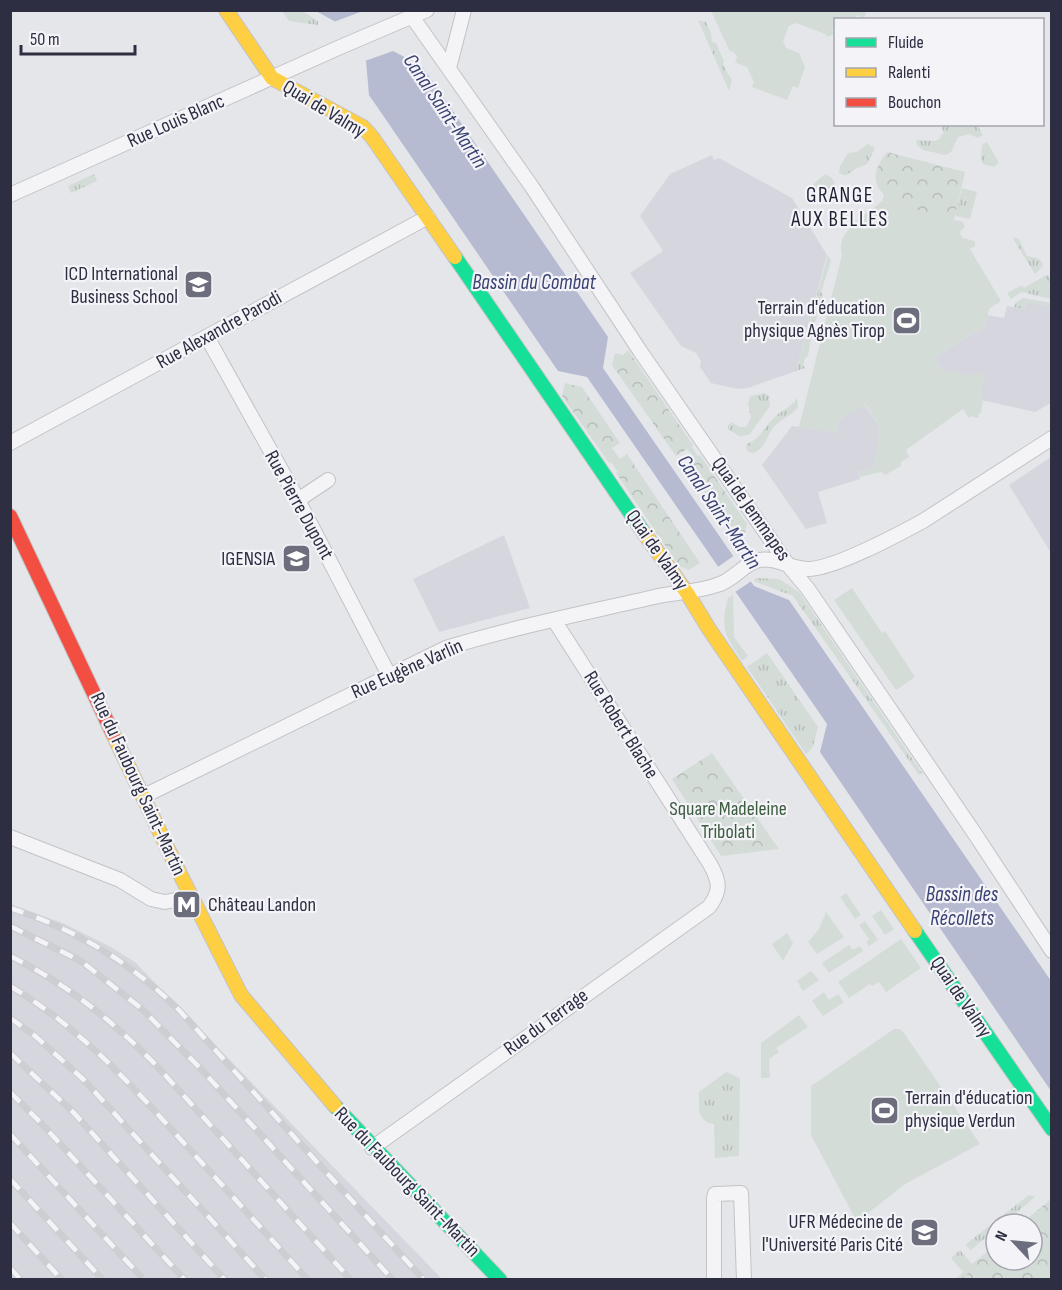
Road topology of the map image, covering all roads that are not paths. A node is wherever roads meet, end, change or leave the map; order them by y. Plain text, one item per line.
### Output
1 (226, 10) edge
2 (427, 10) edge
3 (464, 10) edge
4 (413, 18) junction
5 (449, 68) junction
6 (272, 78) junction
7 (10, 195) edge
8 (428, 217) junction
9 (207, 337) junction
10 (1052, 438) edge
11 (10, 443) edge
12 (328, 480) dead end
13 (298, 500) junction
14 (10, 516) edge
15 (788, 564) junction
16 (687, 592) junction
17 (554, 620) junction
18 (389, 675) junction
19 (144, 795) junction
20 (10, 837) edge
21 (718, 895) joint
22 (191, 897) junction
23 (1052, 951) edge
24 (1052, 1129) edge
25 (372, 1148) junction
26 (500, 1280) edge
27 (714, 1280) edge
28 (744, 1280) edge

1 - 6 street, Quai de Valmy
2 - 4 street
3 - 5 street
4 - 5 street, Quai de Jemmapes
4 - 6 street, Rue Louis Blanc
5 - 15 street, Quai de Jemmapes
6 - 7 street, Rue Louis Blanc
6 - 8 street, Quai de Valmy
8 - 9 street, Rue Alexandre Parodi
8 - 16 street, Quai de Valmy
9 - 11 street, Rue Alexandre Parodi
9 - 13 street, Rue Pierre Dupont
10 - 15 street
12 - 13 street
13 - 18 street, Rue Pierre Dupont
14 - 19 street, Rue du Faubourg Saint-Martin
15 - 16 street, Rue Eugène Varlin
15 - 23 street, Quai de Jemmapes
16 - 17 street, Rue Eugène Varlin
16 - 24 street, Quai de Valmy
17 - 18 street, Rue Eugène Varlin
17 - 21 street, Rue Robert Blache
18 - 19 street, Rue Eugène Varlin
19 - 22 street, Rue du Faubourg Saint-Martin
20 - 22 street
21 - 25 street, Rue du Terrage
22 - 25 street, Rue du Faubourg Saint-Martin
25 - 26 street, Rue du Faubourg Saint-Martin
27 - 28 street

